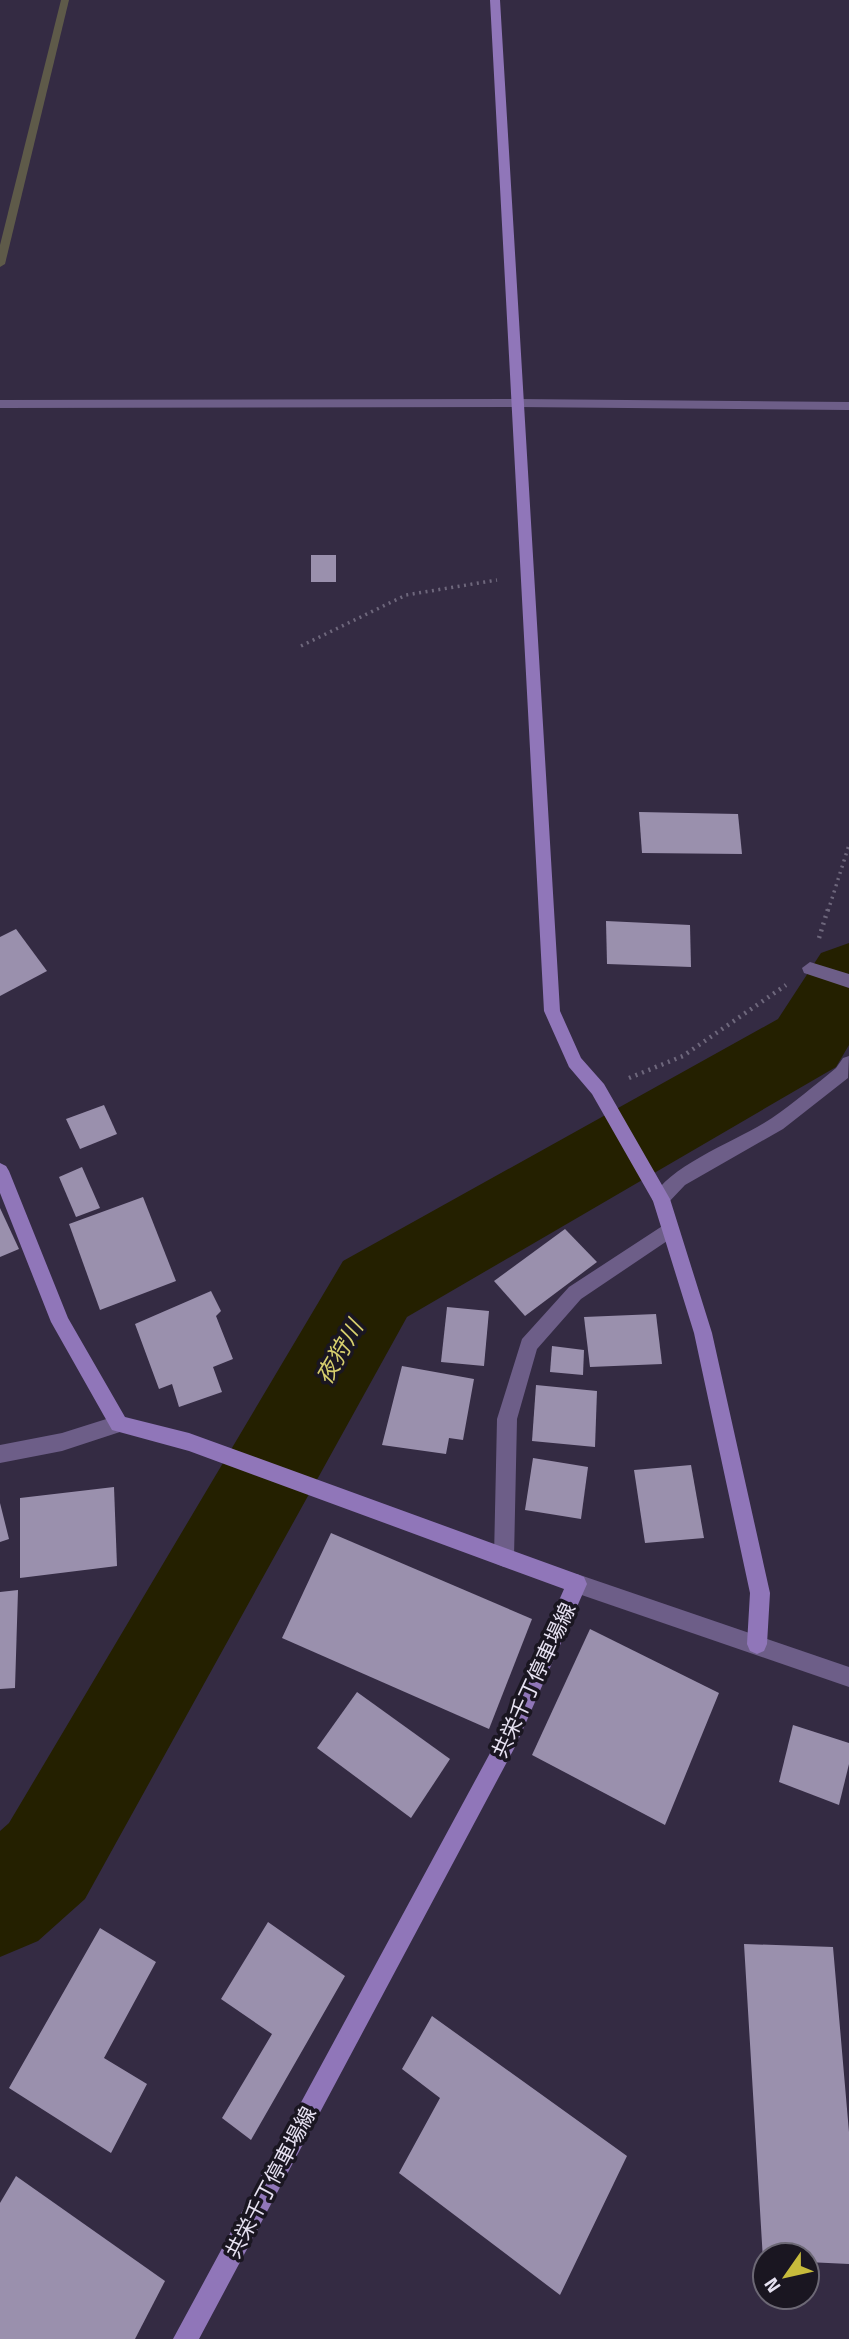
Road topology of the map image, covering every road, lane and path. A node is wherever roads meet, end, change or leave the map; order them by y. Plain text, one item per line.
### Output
1 (495, 0) edge
2 (518, 403) junction
3 (0, 404) edge
4 (849, 406) edge
5 (527, 576) junction
6 (301, 646) dead end
7 (849, 845) edge
8 (817, 970) junction
9 (849, 981) edge
10 (849, 1063) edge
11 (602, 1095) junction
12 (0, 1171) edge
13 (657, 1193) junction
14 (670, 1228) junction
15 (119, 1424) junction
16 (0, 1454) edge
17 (504, 1557) junction
18 (577, 1584) junction
19 (757, 1644) junction
20 (849, 1677) edge
21 (185, 2339) edge

1 - 2 street
2 - 3 street
2 - 4 street
2 - 5 street
5 - 6 path
5 - 11 street
7 - 8 path
8 - 9 street
8 - 11 path
10 - 13 street
11 - 13 street
12 - 15 street
13 - 14 street
14 - 17 street
14 - 19 street
15 - 16 street
15 - 17 street, 共栄千丁停車場線
17 - 18 street, 共栄千丁停車場線
18 - 19 street
18 - 21 street, 共栄千丁停車場線
19 - 20 street

